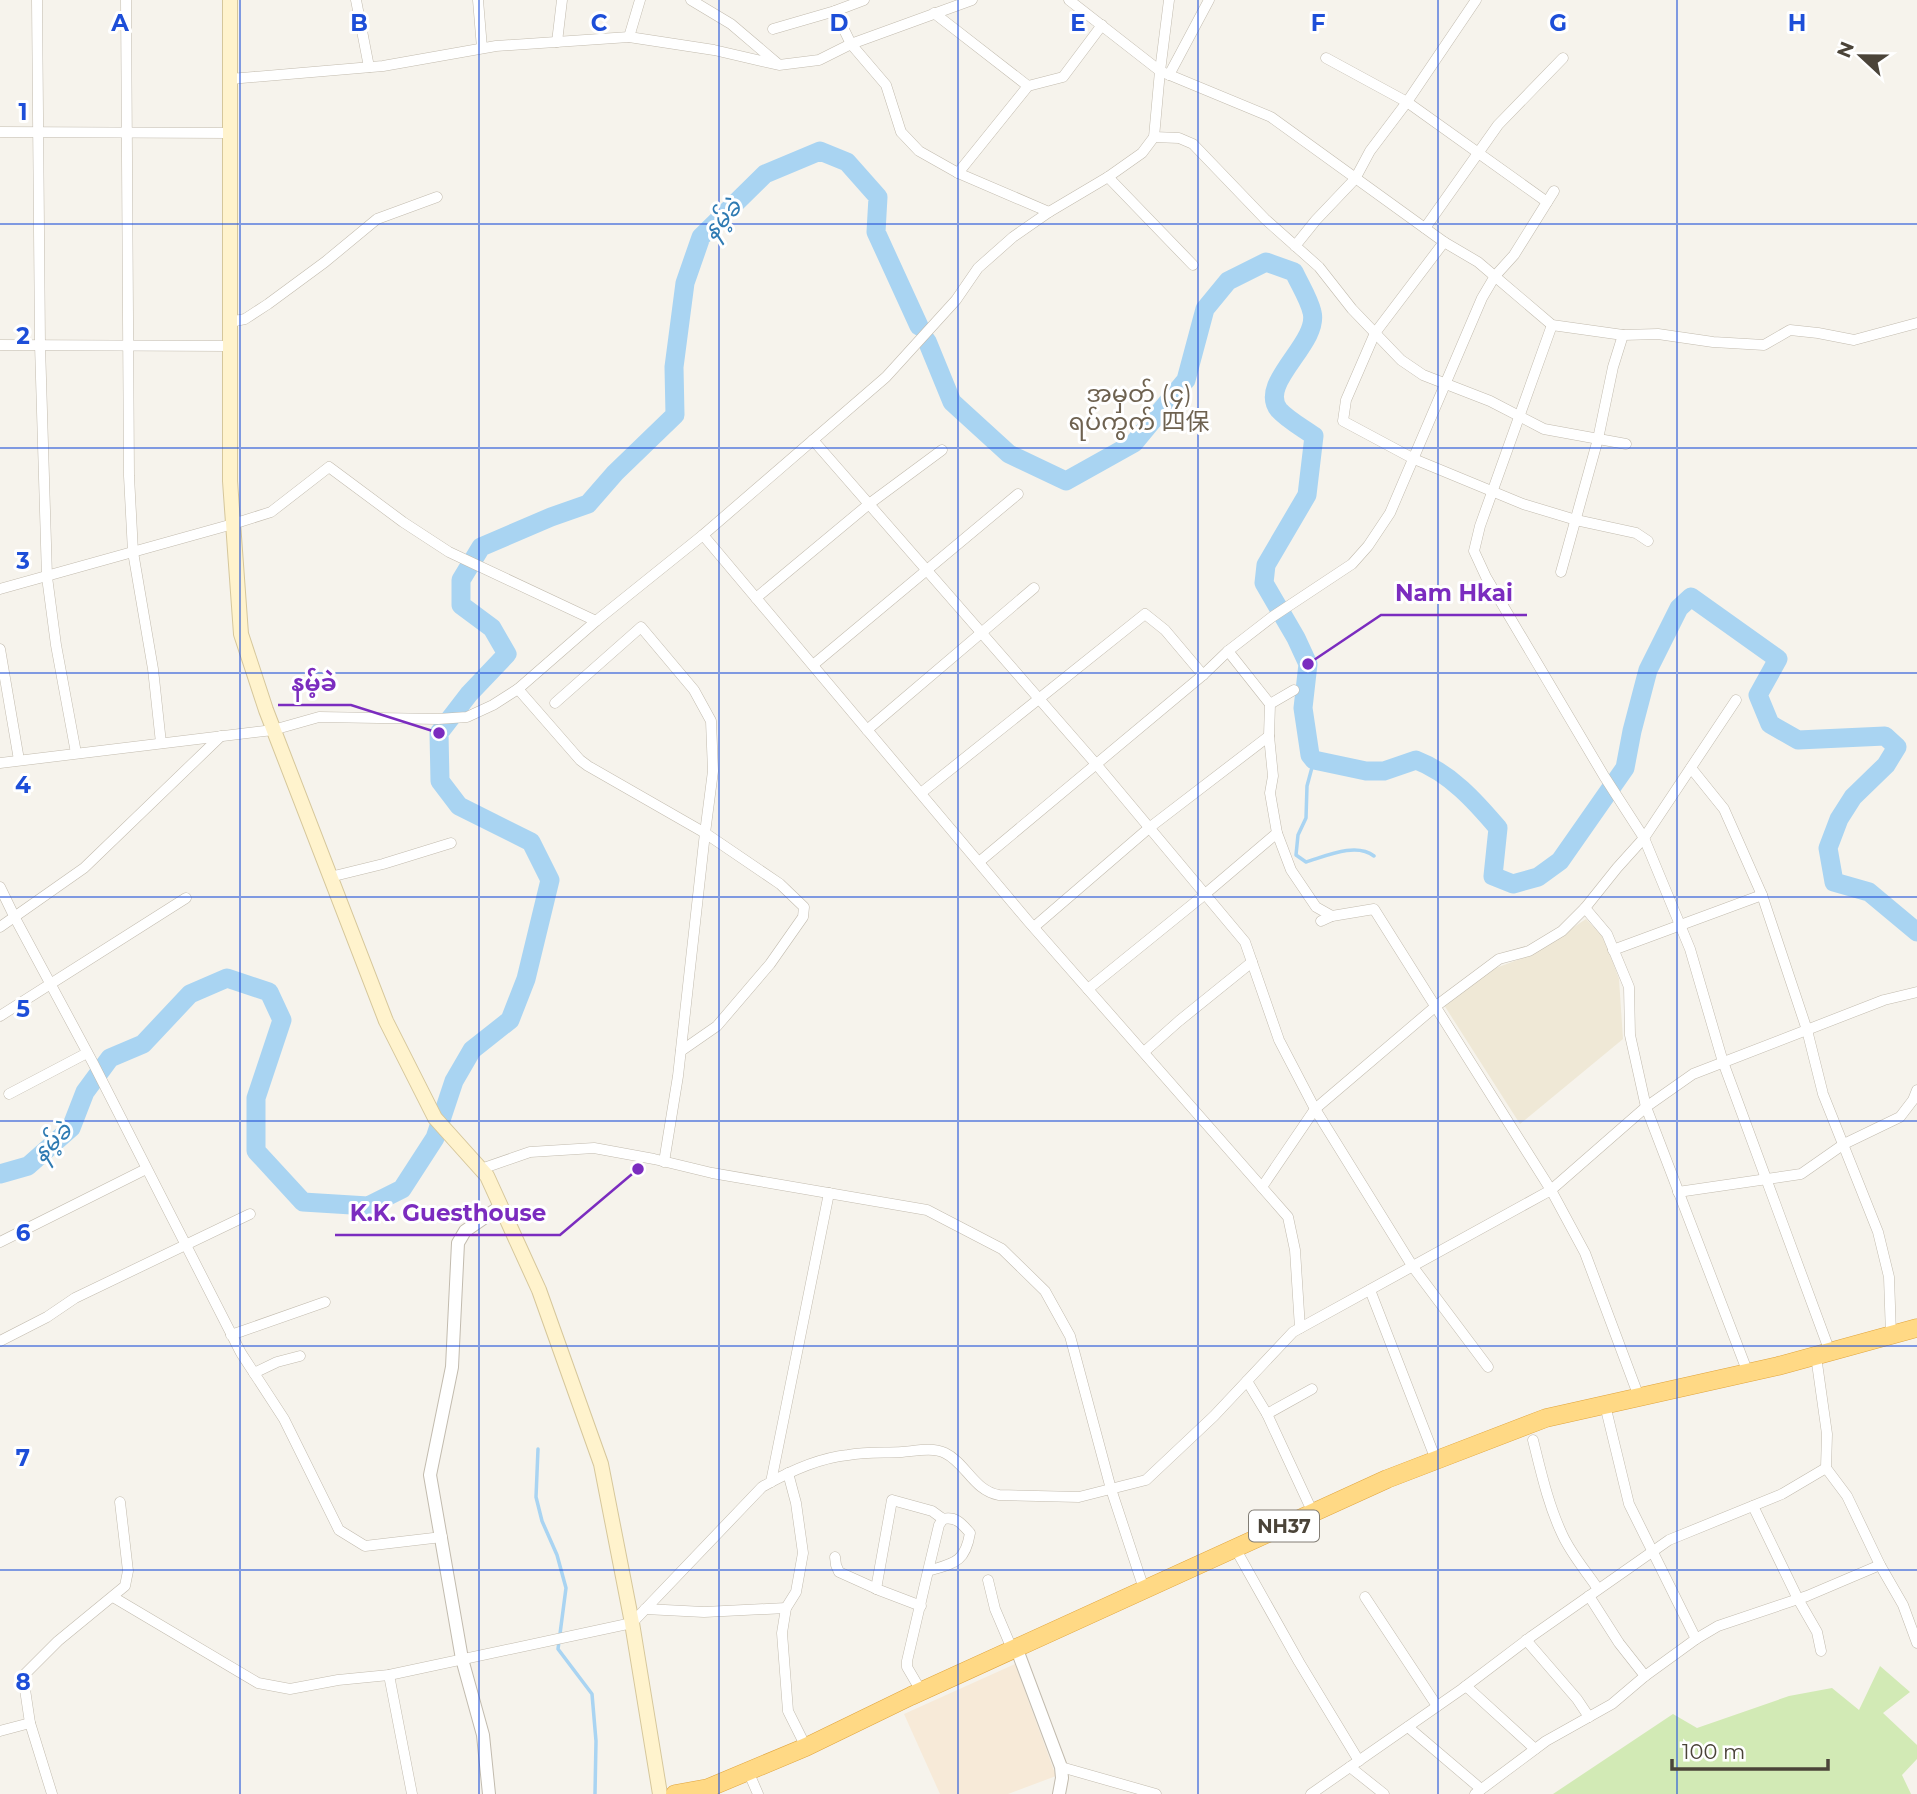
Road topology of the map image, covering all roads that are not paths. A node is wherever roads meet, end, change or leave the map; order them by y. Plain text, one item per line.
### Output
1 (37, 0) edge
2 (126, 0) edge
3 (230, 0) edge
4 (356, 0) edge
5 (478, 0) edge
6 (562, 0) edge
7 (640, 0) edge
8 (691, 0) edge
9 (864, 0) edge
10 (972, 0) edge
11 (1069, 0) edge
12 (1169, 0) edge
13 (1209, 0) edge
14 (1476, 0) edge
15 (835, 11) junction
16 (934, 13) junction
17 (1102, 26) junction
18 (773, 29) dead end
19 (629, 37) junction
20 (557, 42) junction
21 (851, 44) junction
22 (482, 48) junction
23 (1326, 58) dead end
24 (1563, 58) dead end
25 (779, 65) junction
26 (369, 67) junction
27 (1164, 73) junction
28 (230, 79) junction
29 (1028, 86) junction
30 (1407, 102) junction
31 (0, 132) edge
32 (38, 132) junction
33 (126, 132) junction
34 (230, 133) junction
35 (1154, 137) junction
36 (1478, 152) junction
37 (958, 173) junction
38 (1108, 177) junction
39 (1355, 179) junction
40 (1554, 191) dead end
41 (437, 197) dead end
42 (1547, 202) junction
43 (1049, 212) junction
44 (1425, 228) junction
45 (1444, 242) junction
46 (1295, 246) junction
47 (1193, 265) dead end
48 (1495, 276) junction
49 (230, 322) junction
50 (1917, 323) edge
51 (1552, 325) junction
52 (1375, 333) junction
53 (1623, 335) junction
54 (0, 345) edge
55 (40, 345) junction
56 (127, 346) junction
57 (230, 346) junction
58 (1445, 384) junction
59 (1519, 415) junction
60 (1598, 439) junction
61 (813, 440) junction
62 (1626, 444) dead end
63 (942, 450) dead end
64 (1414, 459) junction
65 (1492, 492) junction
66 (1018, 494) dead end
67 (869, 504) junction
68 (1576, 520) junction
69 (233, 524) junction
70 (703, 534) junction
71 (1648, 541) dead end
72 (133, 552) junction
73 (927, 571) junction
74 (1561, 572) dead end
75 (47, 577) junction
76 (1034, 588) dead end
77 (0, 589) edge
78 (757, 598) junction
79 (596, 621) junction
80 (982, 634) junction
81 (0, 649) edge
82 (1228, 651) junction
83 (813, 665) junction
84 (1203, 676) junction
85 (518, 689) junction
86 (1294, 690) dead end
87 (1039, 700) junction
88 (1736, 700) dead end
89 (555, 703) dead end
90 (1270, 704) junction
91 (273, 730) junction
92 (867, 730) junction
93 (221, 736) junction
94 (1269, 736) junction
95 (161, 743) junction
96 (76, 753) junction
97 (19, 760) junction
98 (0, 763) edge
99 (1096, 764) junction
100 (1691, 768) junction
101 (920, 793) junction
102 (1149, 828) junction
103 (705, 833) junction
104 (1277, 833) junction
105 (1644, 838) junction
106 (452, 842) dead end
107 (979, 862) junction
108 (330, 877) junction
109 (0, 887) edge
110 (1204, 895) junction
111 (1762, 895) junction
112 (186, 898) dead end
113 (1585, 908) junction
114 (1332, 916) junction
115 (15, 918) junction
116 (1321, 921) dead end
117 (1679, 924) junction
118 (0, 927) edge
119 (1034, 927) junction
120 (1614, 950) junction
121 (1252, 962) junction
122 (51, 985) junction
123 (1088, 989) junction
124 (1917, 992) edge
125 (1436, 1006) junction
126 (0, 1016) edge
127 (1807, 1030) junction
128 (681, 1051) junction
129 (1144, 1052) junction
130 (87, 1053) junction
131 (1723, 1062) junction
132 (1917, 1090) edge
133 (9, 1094) dead end
134 (1646, 1107) junction
135 (1315, 1109) junction
136 (1844, 1144) junction
137 (664, 1161) junction
138 (146, 1169) junction
139 (481, 1169) junction
140 (1766, 1179) junction
141 (1262, 1187) junction
142 (1551, 1190) junction
143 (1678, 1192) junction
144 (828, 1193) junction
145 (501, 1206) junction
146 (250, 1214) dead end
147 (0, 1242) edge
148 (186, 1246) junction
149 (1413, 1267) junction
150 (1370, 1290) junction
151 (325, 1301) dead end
152 (1300, 1328) junction
153 (1917, 1328) edge
154 (232, 1335) junction
155 (1891, 1335) junction
156 (0, 1341) edge
157 (1823, 1354) junction
158 (300, 1356) dead end
159 (1488, 1367) dead end
160 (254, 1373) junction
161 (1748, 1373) junction
162 (1247, 1381) junction
163 (1312, 1389) dead end
164 (1639, 1397) junction
165 (1605, 1405) junction
166 (1267, 1414) junction
167 (1533, 1440) dead end
168 (1436, 1460) junction
169 (1826, 1468) junction
170 (788, 1474) junction
171 (771, 1482) junction
172 (1111, 1489) junction
173 (120, 1502) dead end
174 (1753, 1506) junction
175 (1313, 1513) junction
176 (943, 1519) junction
177 (442, 1537) junction
178 (1235, 1548) junction
179 (1651, 1552) junction
180 (835, 1557) dead end
181 (1880, 1565) junction
182 (928, 1571) junction
183 (988, 1580) dead end
184 (876, 1589) junction
185 (1144, 1589) junction
186 (1594, 1592) junction
187 (113, 1597) junction
188 (1365, 1597) dead end
189 (1798, 1599) junction
190 (921, 1606) junction
191 (786, 1608) junction
192 (645, 1609) junction
193 (632, 1623) junction
194 (1696, 1639) junction
195 (1526, 1640) junction
196 (1917, 1643) edge
197 (1014, 1648) junction
198 (1821, 1651) dead end
199 (462, 1659) junction
200 (390, 1675) junction
201 (1646, 1676) junction
202 (1466, 1686) junction
203 (921, 1691) junction
204 (1437, 1706) junction
205 (1589, 1717) junction
206 (30, 1723) junction
207 (1408, 1727) junction
208 (0, 1731) edge
209 (806, 1747) junction
210 (1535, 1749) junction
211 (1354, 1764) junction
212 (1061, 1767) junction
213 (748, 1771) junction
214 (1478, 1792) edge
215 (52, 1794) edge
216 (412, 1794) edge
217 (489, 1794) edge
218 (660, 1794) edge
219 (675, 1794) edge
220 (758, 1794) edge
221 (1059, 1794) edge
222 (1156, 1794) edge
223 (1311, 1794) edge
224 (1384, 1794) edge

1 - 32 street
2 - 33 street
3 - 28 main road
4 - 26 street
5 - 22 street
6 - 20 street
7 - 19 street
8 - 25 street
9 - 15 street
10 - 16 street
11 - 17 street
12 - 27 street
13 - 27 street
14 - 30 street
15 - 18 street
15 - 21 street
16 - 21 street
16 - 29 street
17 - 27 street
17 - 29 street
19 - 20 street
19 - 25 street
20 - 22 street
21 - 25 street
21 - 37 street
22 - 26 street
23 - 30 street
24 - 36 street
26 - 28 street
27 - 35 street
27 - 39 street
28 - 34 main road
29 - 37 street
30 - 36 street
30 - 39 street
31 - 32 street
32 - 33 street
32 - 55 street
33 - 34 street
33 - 56 street
34 - 49 main road
35 - 38 street
35 - 46 street
36 - 42 street
36 - 44 street
37 - 43 street
38 - 43 street
38 - 47 street
39 - 44 street
39 - 46 street
40 - 42 street
41 - 49 street
42 - 48 street
43 - 61 street
44 - 45 street
45 - 48 street
45 - 52 street
46 - 52 street
48 - 51 street
48 - 58 street
49 - 57 main road
50 - 53 street
51 - 53 street
51 - 59 street
52 - 58 street
52 - 64 street
53 - 60 street
54 - 55 street
55 - 56 street
55 - 75 street
56 - 57 street
56 - 72 street
57 - 69 main road
58 - 59 street
58 - 64 street
59 - 60 street
59 - 65 street
60 - 62 street
60 - 68 street
61 - 67 street
61 - 70 street
63 - 67 street
64 - 65 street
64 - 82 street
65 - 68 street
65 - 105 street
66 - 73 street
67 - 73 street
67 - 78 street
68 - 71 street
68 - 74 street
69 - 72 street
69 - 79 street
69 - 91 main road
70 - 78 street
70 - 79 street
72 - 75 street
72 - 95 street
73 - 80 street
73 - 83 street
75 - 77 street
75 - 96 street
76 - 80 street
78 - 83 street
79 - 85 street
80 - 87 street
80 - 92 street
81 - 97 street
82 - 84 street
82 - 90 street
83 - 92 street
84 - 87 street
84 - 99 street
85 - 91 street
85 - 103 street
86 - 90 street
87 - 99 street
87 - 101 street
88 - 100 street
89 - 103 street
90 - 94 street
91 - 93 street
91 - 108 main road
92 - 101 street
93 - 95 street
93 - 115 street
94 - 102 street
94 - 104 street
95 - 96 street
96 - 97 street
97 - 98 street
99 - 102 street
99 - 107 street
100 - 105 street
100 - 111 street
101 - 107 street
102 - 110 street
102 - 119 street
103 - 128 street
103 - 128 street
104 - 110 street
104 - 114 street
105 - 113 street
105 - 117 street
106 - 108 street
107 - 119 street
108 - 139 main road
109 - 115 street
110 - 121 street
110 - 123 street
111 - 117 street
111 - 127 street
112 - 122 street
113 - 120 street
113 - 125 street
114 - 116 street
114 - 125 street
115 - 118 street
115 - 122 street
117 - 120 street
117 - 131 street
119 - 123 street
120 - 134 street
121 - 129 street
121 - 135 street
122 - 126 street
122 - 130 street
123 - 129 street
124 - 127 street
125 - 135 street
125 - 142 street
127 - 131 street
127 - 136 street
128 - 137 street
129 - 141 street
130 - 133 street
130 - 138 street
131 - 134 street
131 - 140 street
132 - 136 street
134 - 142 street
134 - 143 street
135 - 141 street
135 - 149 street
136 - 140 street
136 - 155 street
137 - 139 street
137 - 144 street
138 - 147 street
138 - 148 street
139 - 145 main road
140 - 143 street
140 - 157 street
141 - 152 street
142 - 149 street
142 - 164 street
143 - 161 street
144 - 171 street
144 - 172 street
145 - 177 street
145 - 193 main road
146 - 148 street
148 - 154 street
148 - 156 street
149 - 150 street
149 - 159 street
150 - 152 street
150 - 168 street
151 - 154 street
152 - 162 street
153 - 155 highway, NH37
154 - 160 street
155 - 157 highway, NH37
157 - 161 highway, NH37
157 - 169 street
158 - 160 street
160 - 177 street
161 - 164 highway, NH37
162 - 166 street
162 - 172 street
163 - 166 street
164 - 165 highway, NH37
165 - 168 highway, NH37
165 - 179 street
166 - 175 street
167 - 186 street
168 - 175 highway, NH37
169 - 174 street
169 - 181 street
170 - 171 street
170 - 172 street
170 - 191 street
171 - 192 street
172 - 185 street
173 - 187 street
174 - 179 street
174 - 189 street
175 - 178 highway, NH37
176 - 182 street
176 - 182 street
176 - 184 street
177 - 199 street
178 - 185 highway, NH37
178 - 211 street
179 - 186 street
179 - 194 street
180 - 184 street
181 - 189 street
181 - 196 street
182 - 190 street
183 - 197 street
184 - 190 street
185 - 197 highway, NH37
186 - 195 street
186 - 201 street
187 - 200 street
187 - 206 street
188 - 204 street
189 - 194 street
189 - 198 street
190 - 203 street
191 - 192 street
191 - 209 street
192 - 193 street
193 - 199 street
193 - 218 main road
194 - 201 street
195 - 202 street
195 - 205 street
197 - 203 highway, NH37
197 - 212 street
199 - 200 street
199 - 217 street
200 - 216 street
201 - 205 street
202 - 204 street
202 - 210 street
203 - 209 highway, NH37
204 - 207 street
205 - 210 street
206 - 208 street
206 - 215 street
207 - 211 street
207 - 214 street
209 - 213 highway, NH37
210 - 214 street
211 - 223 street
211 - 224 street
212 - 221 street
212 - 222 street
213 - 219 highway, NH37
213 - 220 street

